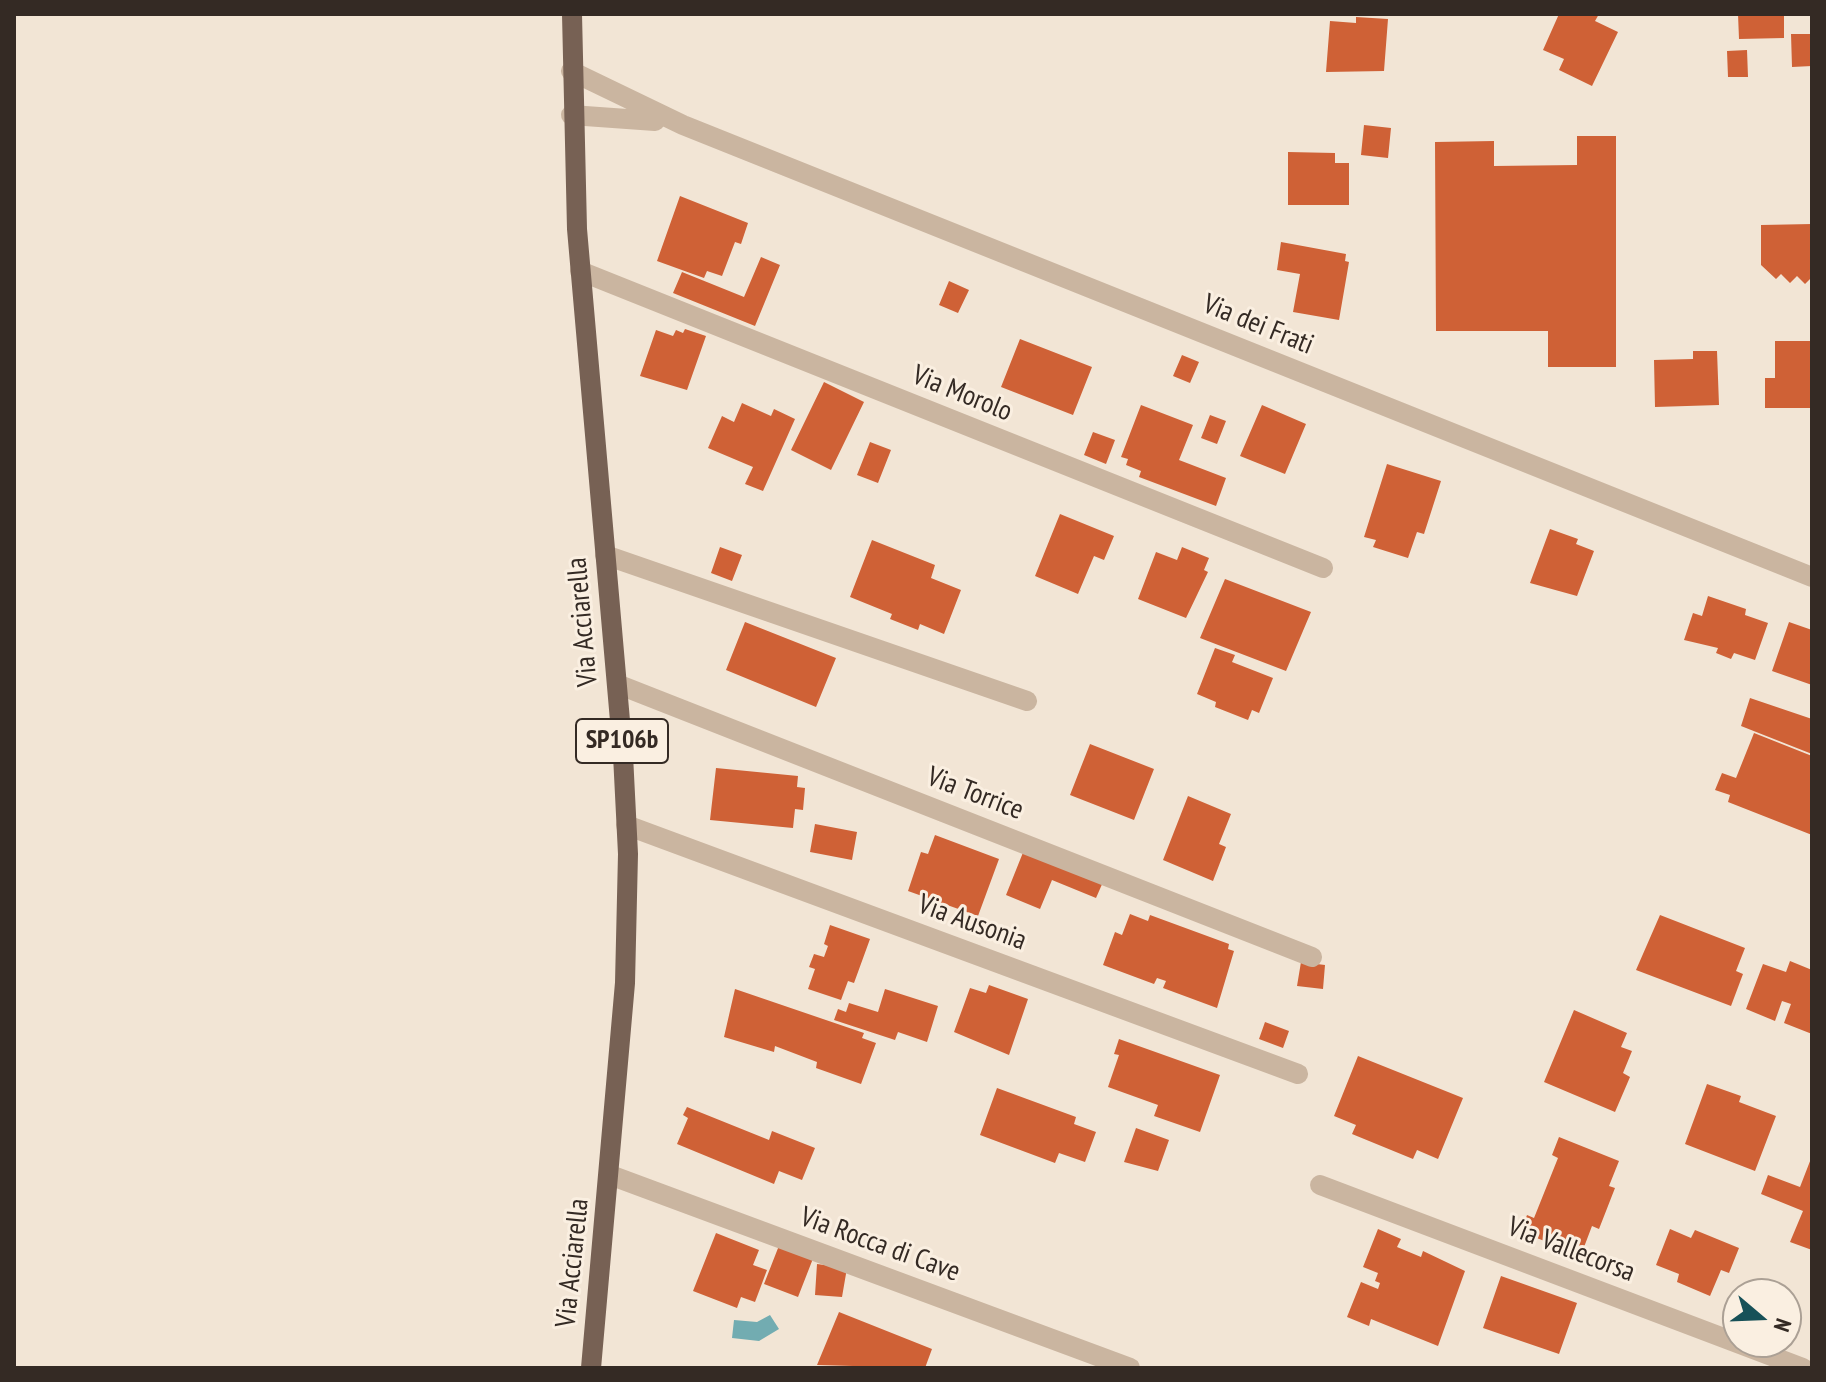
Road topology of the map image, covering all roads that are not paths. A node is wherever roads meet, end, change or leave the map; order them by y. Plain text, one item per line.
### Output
1 (572, 14) edge
2 (571, 71) junction
3 (571, 115) junction
4 (683, 125) junction
5 (580, 271) junction
6 (605, 555) junction
7 (1323, 568) dead end
8 (1812, 577) edge
9 (617, 684) junction
10 (1027, 701) dead end
11 (626, 825) junction
12 (1312, 957) dead end
13 (1298, 1074) dead end
14 (610, 1175) junction
15 (1320, 1185) dead end
16 (591, 1368) edge
17 (1130, 1368) edge
18 (1803, 1368) edge

1 - 2 main road, Via Acciarella / SP106b
2 - 3 main road, Via Acciarella / SP106b
2 - 4 street, Via dei Frati
3 - 4 street, Via dei Frati
3 - 5 main road, Via Acciarella / SP106b
4 - 8 street, Via dei Frati
5 - 6 main road, Via Acciarella / SP106b
5 - 7 street, Via Morolo
6 - 9 main road, Via Acciarella / SP106b
6 - 10 street
9 - 11 main road, Via Acciarella / SP106b
9 - 12 street, Via Torrice
11 - 13 street, Via Ausonia
11 - 14 main road, Via Acciarella / SP106b
14 - 16 main road, Via Acciarella / SP106b
14 - 17 street, Via Rocca di Cave
15 - 18 street, Via Vallecorsa

